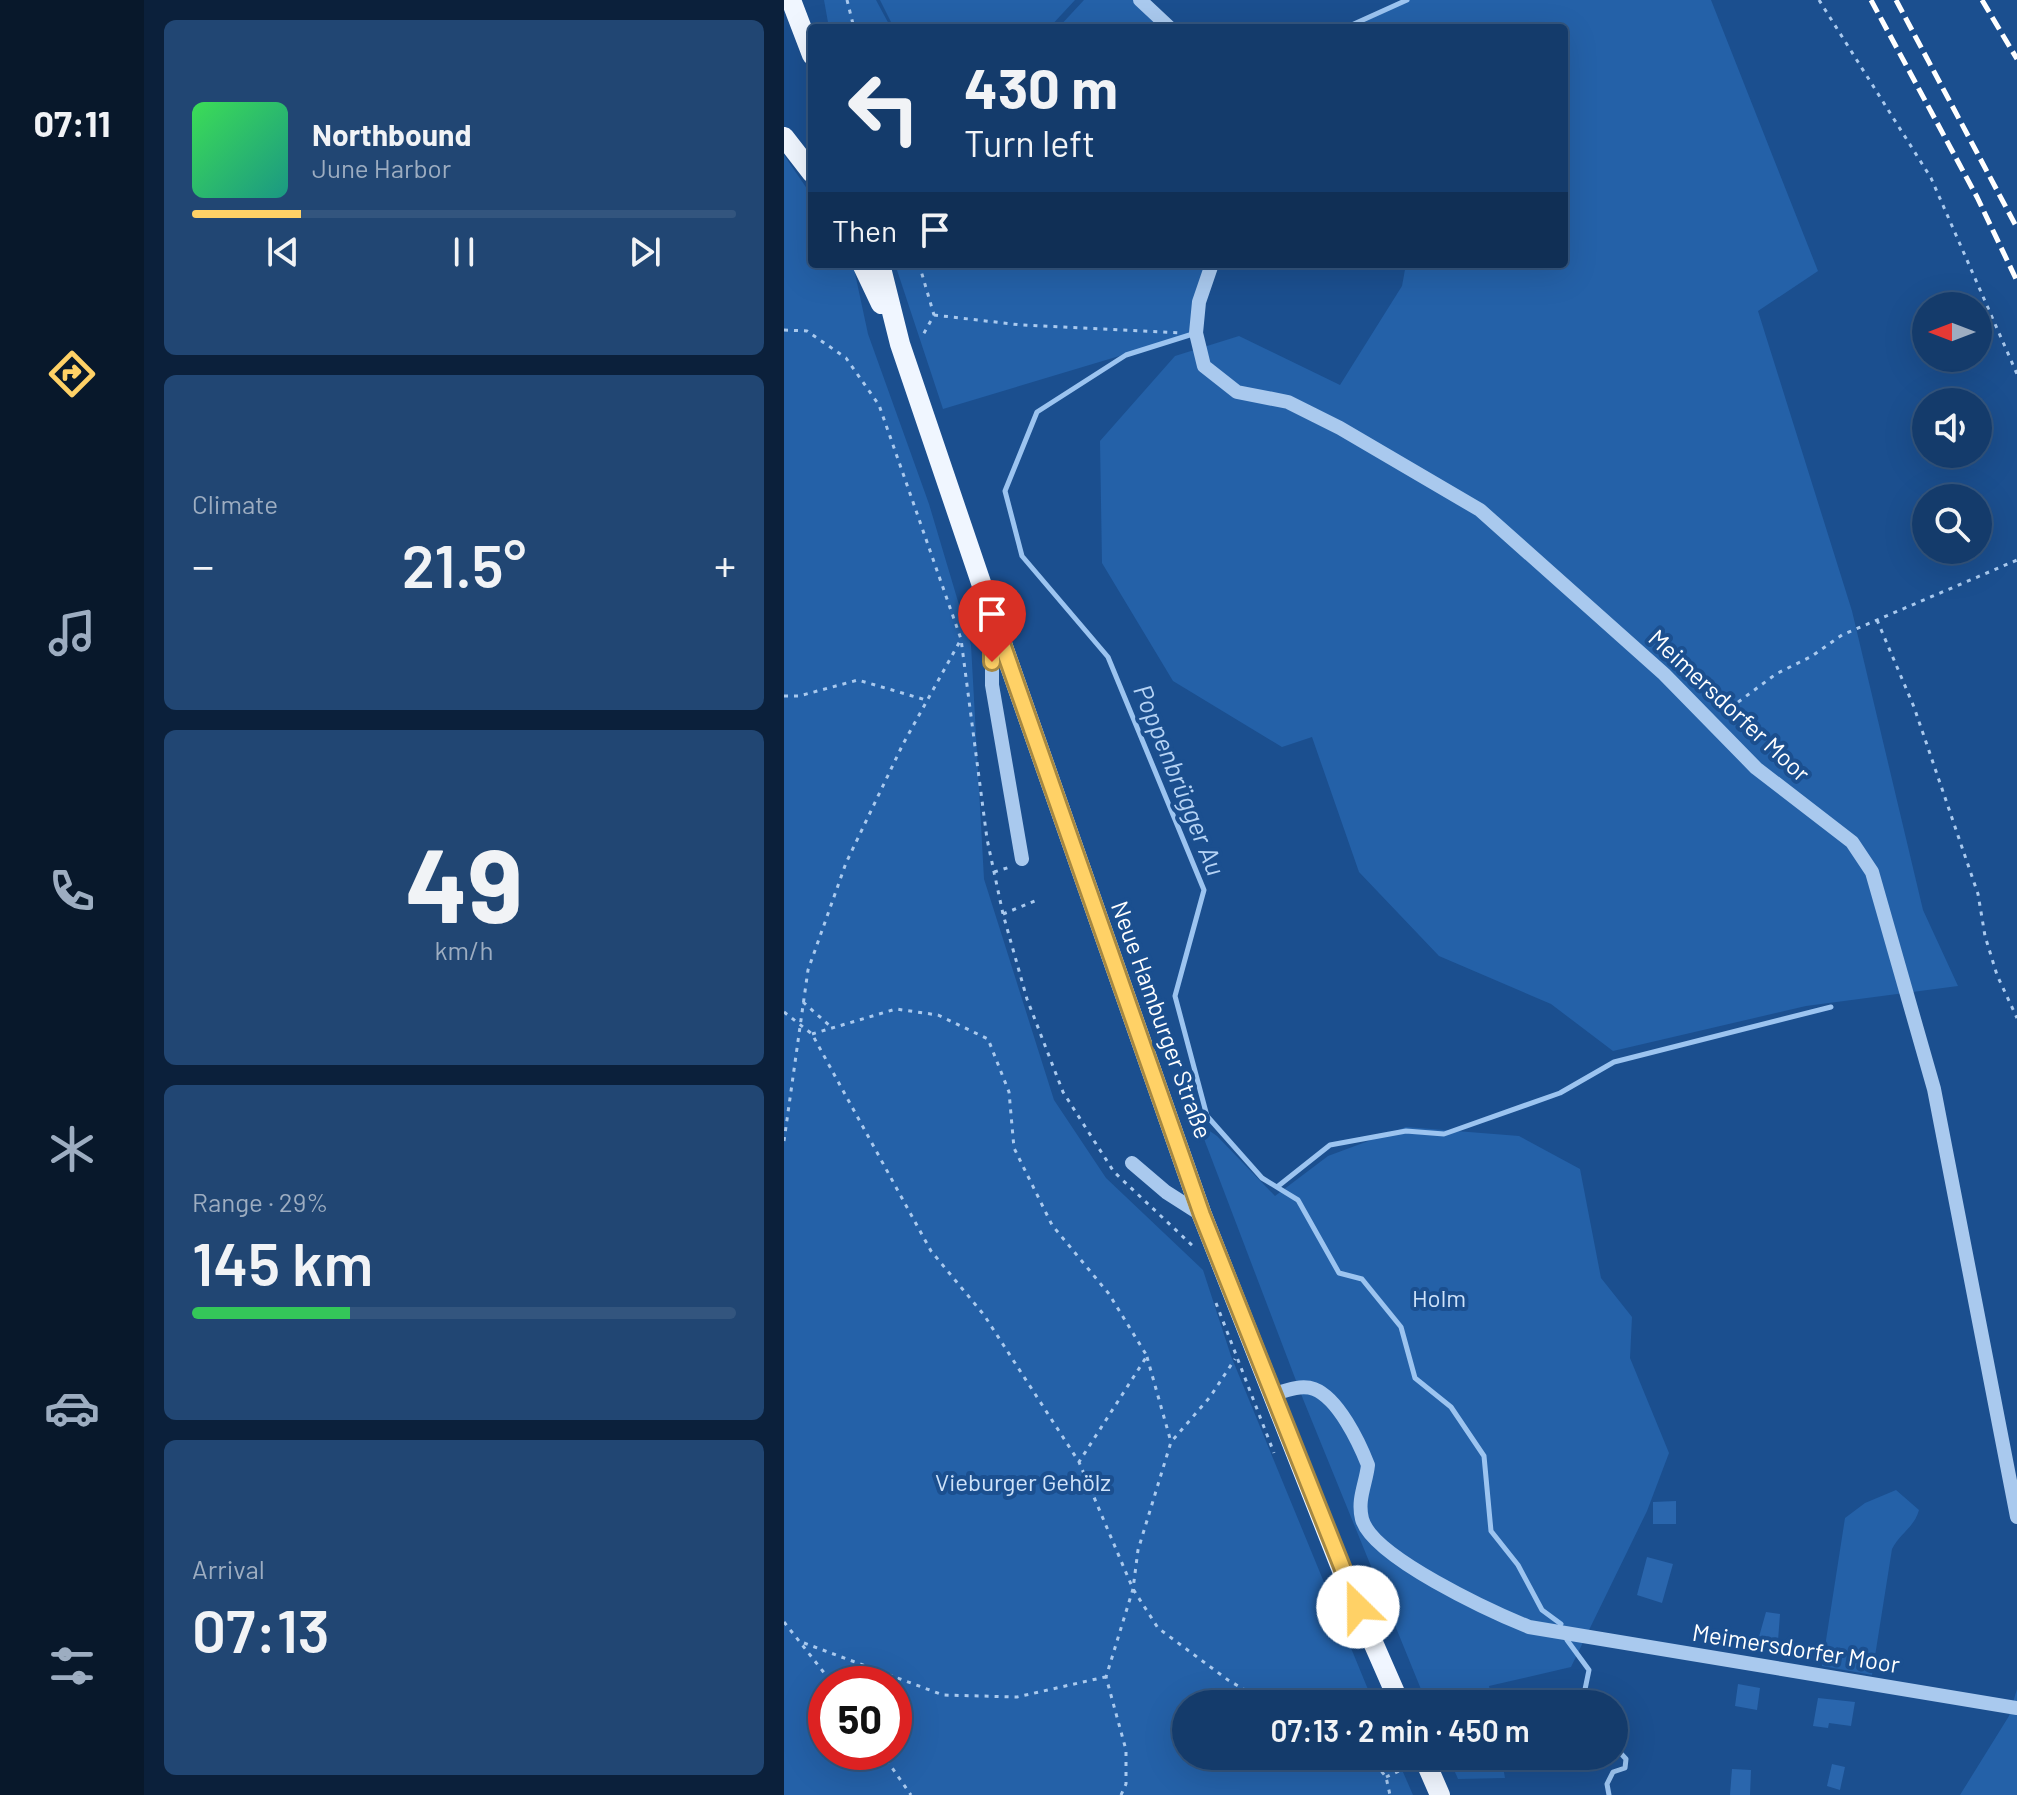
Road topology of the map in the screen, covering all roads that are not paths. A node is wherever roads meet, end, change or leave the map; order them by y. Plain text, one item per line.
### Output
1 (791, 0) edge
2 (798, 0) edge
3 (1140, 0) edge
4 (1166, 24) edge
5 (802, 26) junction
6 (808, 43) edge
7 (784, 137) edge
8 (808, 168) edge
9 (864, 268) edge
10 (881, 268) edge
11 (1211, 268) edge
12 (900, 344) junction
13 (992, 615) junction
14 (1022, 859) dead end
15 (1132, 1163) dead end
16 (1202, 1215) junction
17 (1271, 1395) junction
18 (2017, 1517) edge
19 (1394, 1690) edge
20 (2017, 1708) edge
21 (1422, 1770) edge
22 (1440, 1795) edge

1 - 5 main road
2 - 5 main road
3 - 4 street
5 - 6 main road
7 - 8 main road
9 - 12 main road
10 - 12 main road
11 - 18 street, Meimersdorfer Moor
12 - 13 main road, Neue Hamburger Straße
13 - 14 street
13 - 16 main road, Neue Hamburger Straße
15 - 16 street
16 - 17 main road, Neue Hamburger Straße
17 - 19 main road, Neue Hamburger Straße
17 - 20 street, Meimersdorfer Moor
21 - 22 main road

